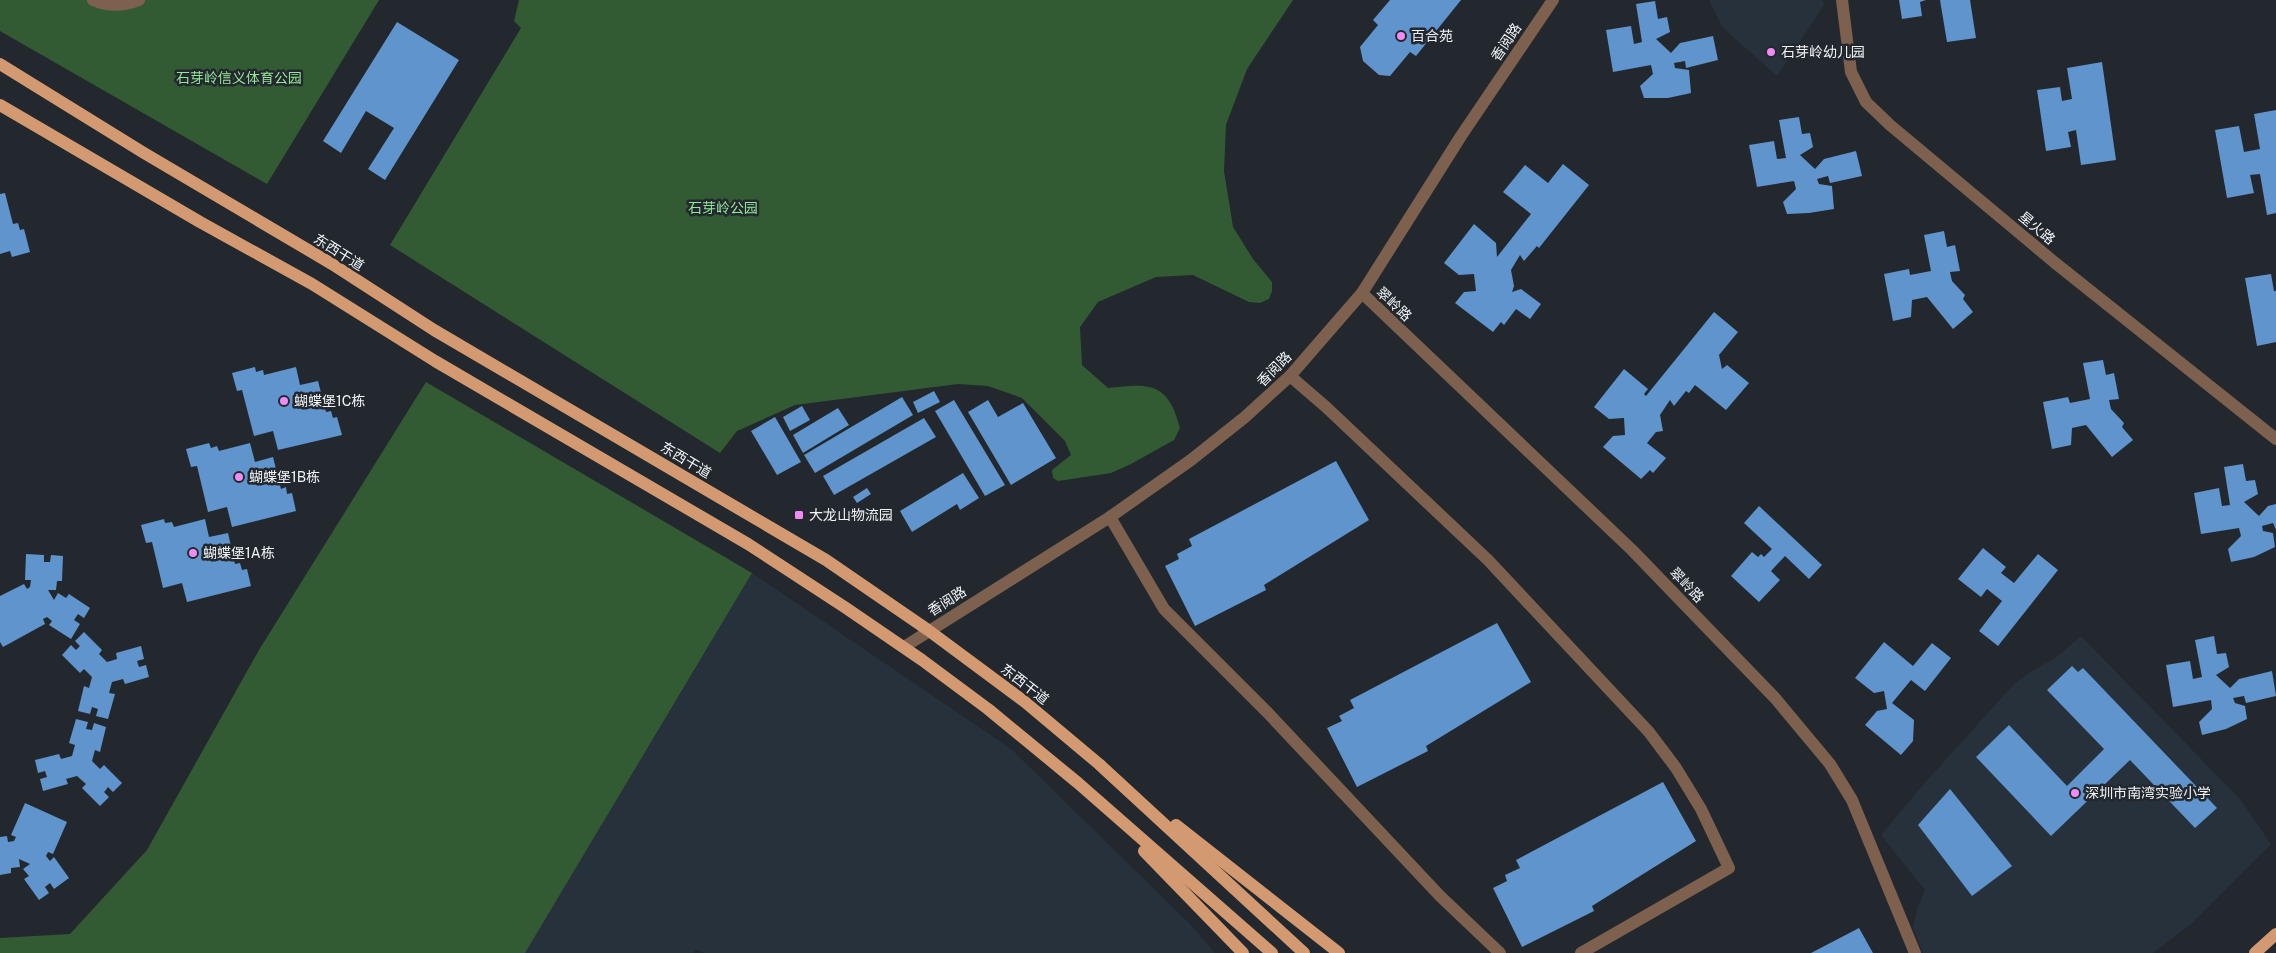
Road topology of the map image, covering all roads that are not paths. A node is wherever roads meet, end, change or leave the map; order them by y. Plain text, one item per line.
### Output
1 (94, 0) edge
2 (139, 0) edge
3 (1553, 0) edge
4 (1842, 0) edge
5 (0, 64) edge
6 (0, 105) edge
7 (1362, 294) junction
8 (1290, 376) junction
9 (2276, 439) edge
10 (1110, 517) junction
11 (928, 630) junction
12 (904, 648) junction
13 (1098, 764) junction
14 (1078, 783) junction
15 (2276, 934) edge
16 (1242, 953) edge
17 (1272, 953) edge
18 (1304, 953) edge
19 (1339, 953) edge
20 (1500, 953) edge
21 (1581, 953) edge
22 (1914, 953) edge
23 (2255, 953) edge

1 - 2 street
3 - 7 street, 香阅路
4 - 9 street, 星火路
5 - 11 main road, 东西干道
6 - 12 main road
7 - 8 street, 香阅路
7 - 22 street, 翠岭路
8 - 10 street, 香阅路
8 - 21 street
10 - 11 street, 香阅路
10 - 20 street
11 - 12 street, 香阅路
11 - 13 main road, 东西干道
12 - 14 main road
13 - 18 main road, 东西干道
13 - 19 main road
14 - 16 main road
14 - 17 main road
15 - 23 main road

